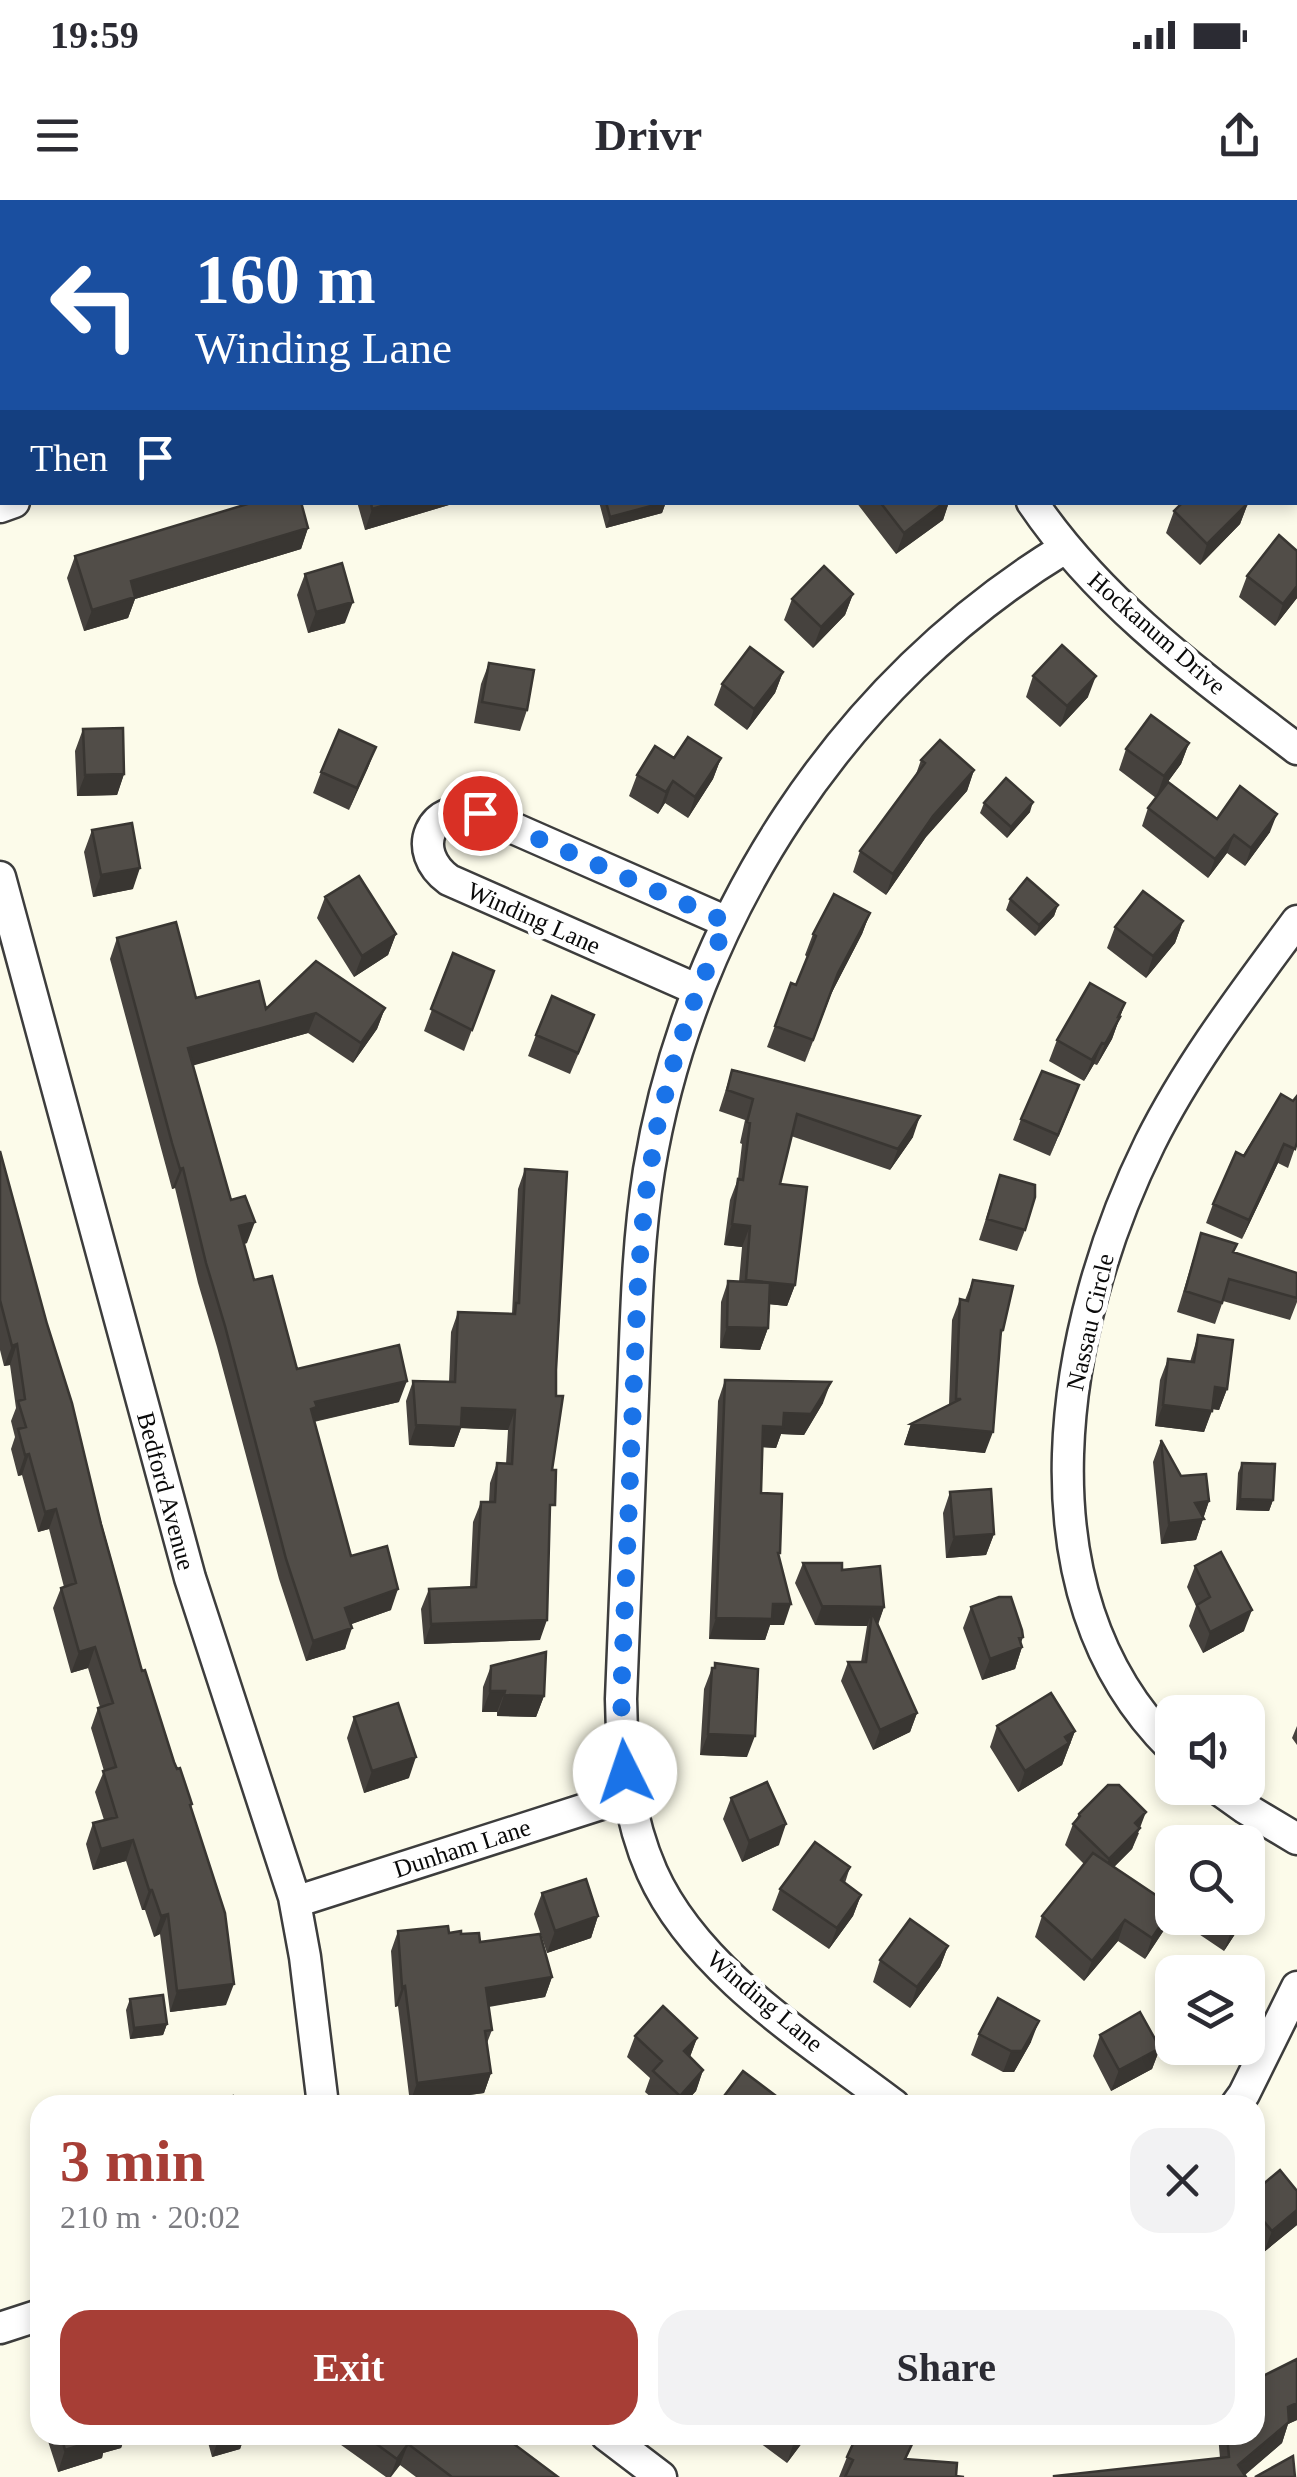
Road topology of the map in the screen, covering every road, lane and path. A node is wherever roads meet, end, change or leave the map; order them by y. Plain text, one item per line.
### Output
1 (1034, 505) edge
2 (1065, 548) junction
3 (1297, 749) edge
4 (0, 878) edge
5 (727, 922) junction
6 (1297, 922) edge
7 (698, 990) junction
8 (1155, 1728) edge
9 (629, 1794) junction
10 (1241, 1805) edge
11 (1297, 1839) edge
12 (295, 1902) junction
13 (1297, 1987) edge
14 (322, 2095) edge
15 (881, 2095) edge
16 (1243, 2095) edge
17 (30, 2318) edge
18 (0, 2328) edge
19 (619, 2445) edge
20 (662, 2477) edge

1 - 2 street, Hockanum Drive
2 - 3 street, Hockanum Drive
2 - 5 street, Winding Lane
4 - 12 street, Bedford Avenue
5 - 7 street, Winding Lane
5 - 7 street, Winding Lane
6 - 8 street, Nassau Circle
7 - 9 street, Winding Lane
9 - 12 street, Dunham Lane
9 - 15 street, Winding Lane
10 - 11 street
12 - 14 street, Bedford Avenue
13 - 16 street
17 - 18 street
19 - 20 street

